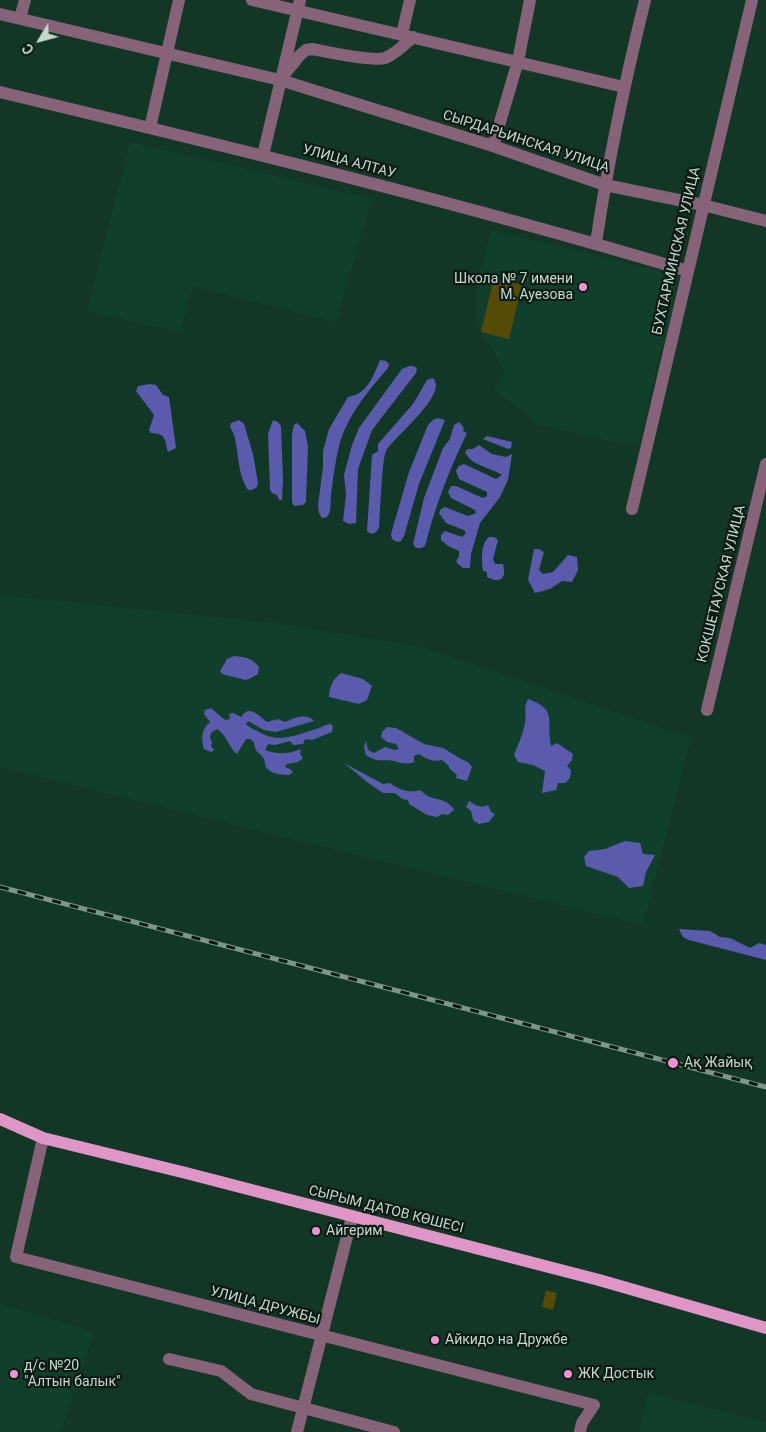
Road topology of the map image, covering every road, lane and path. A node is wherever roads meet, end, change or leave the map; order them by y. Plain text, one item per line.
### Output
1 (24, 0) edge
2 (179, 0) edge
3 (252, 0) edge
4 (410, 0) edge
5 (530, 0) edge
6 (645, 0) edge
7 (752, 0) edge
8 (299, 5) edge
9 (0, 14) edge
10 (20, 18) junction
11 (408, 36) junction
12 (167, 54) junction
13 (518, 61) junction
14 (280, 80) junction
15 (624, 87) junction
16 (0, 92) edge
17 (150, 128) junction
18 (493, 146) junction
19 (263, 155) junction
20 (605, 184) junction
21 (703, 205) junction
22 (766, 221) edge
23 (596, 243) junction
24 (688, 271) junction
25 (766, 464) edge
26 (632, 509) dead end
27 (706, 710) dead end
28 (0, 1119) edge
29 (43, 1138) junction
30 (352, 1217) junction
31 (766, 1328) edge
32 (321, 1336) junction
33 (169, 1359) dead end
34 (304, 1408) junction
35 (297, 1432) edge
36 (394, 1432) edge
37 (580, 1432) edge

1 - 10 street
2 - 12 street
3 - 8 street
4 - 11 street
5 - 13 street
6 - 15 street
7 - 21 street, БУХТАРМИНСКАЯ УЛИЦА
8 - 11 street
8 - 14 street
9 - 10 street
10 - 12 street
11 - 13 street
11 - 14 street
12 - 14 street
12 - 17 street
13 - 15 street
13 - 18 street
14 - 18 street, СЫРДАРЬИНСКАЯ УЛИЦА
14 - 19 street
15 - 20 street
16 - 17 street, УЛИЦА АЛТАУ
17 - 19 street, УЛИЦА АЛТАУ
18 - 20 street, СЫРДАРЬИНСКАЯ УЛИЦА
19 - 23 street, УЛИЦА АЛТАУ
20 - 21 street, СЫРДАРЬИНСКАЯ УЛИЦА
20 - 23 street
21 - 22 street, СЫРДАРЬИНСКАЯ УЛИЦА
21 - 24 street, БУХТАРМИНСКАЯ УЛИЦА
23 - 24 street, УЛИЦА АЛТАУ
24 - 26 street, БУХТАРМИНСКАЯ УЛИЦА
25 - 27 street, КОКШЕТАУСКАЯ УЛИЦА
28 - 29 main road, СЫРЫМ ДАТОВ КӨШЕСІ
29 - 30 main road, СЫРЫМ ДАТОВ КӨШЕСІ
29 - 32 street, УЛИЦА ДРУЖБЫ
30 - 31 main road, СЫРЫМ ДАТОВ КӨШЕСІ
30 - 32 street
32 - 34 street
32 - 37 street, УЛИЦА ДРУЖБЫ
33 - 34 street
34 - 35 street
34 - 36 street

